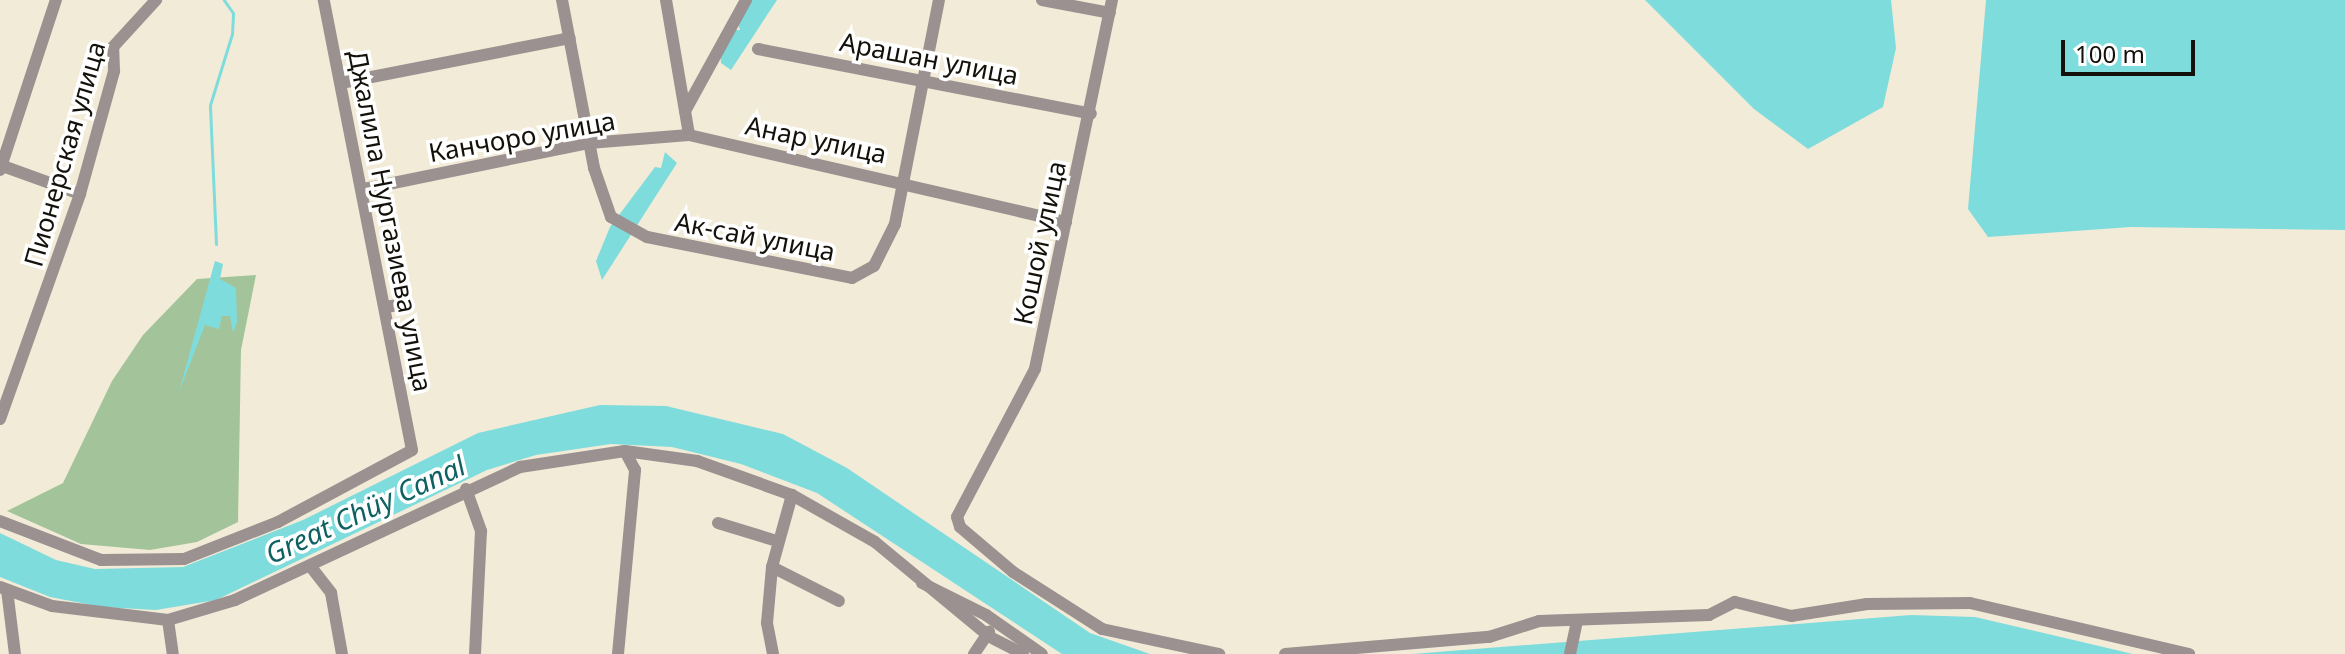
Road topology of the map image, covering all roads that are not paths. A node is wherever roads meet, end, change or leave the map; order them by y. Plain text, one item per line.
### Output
1 (56, 0) edge
2 (156, 0) edge
3 (324, 0) edge
4 (562, 0) edge
5 (666, 0) edge
6 (746, 0) edge
7 (939, 0) edge
8 (1042, 0) edge
9 (1111, 6) edge
10 (570, 38) junction
11 (758, 49) dead end
12 (922, 80) junction
13 (341, 83) junction
14 (685, 111) junction
15 (1091, 114) junction
16 (689, 135) junction
17 (589, 143) junction
18 (0, 167) edge
19 (903, 183) junction
20 (364, 189) junction
21 (80, 194) junction
22 (1066, 222) junction
23 (409, 303) dead end
24 (386, 307) junction
25 (0, 419) edge
26 (625, 451) junction
27 (466, 489) junction
28 (792, 495) junction
29 (0, 521) edge
30 (718, 523) dead end
31 (777, 541) junction
32 (311, 567) junction
33 (772, 567) junction
34 (919, 583) junction
35 (3, 589) edge
36 (839, 601) dead end
37 (986, 615) junction
38 (168, 620) junction
39 (1576, 627) junction
40 (990, 637) junction
41 (15, 654) edge
42 (173, 654) edge
43 (342, 654) edge
44 (475, 654) edge
45 (618, 654) edge
46 (773, 654) edge
47 (974, 654) edge
48 (1023, 654) edge
49 (1042, 654) edge
50 (1219, 654) edge
51 (1285, 654) edge
52 (1570, 654) edge
53 (2189, 654) edge

1 - 18 street
2 - 21 street, Пионерская улица
3 - 13 street, Джалила Нургазиева улица
4 - 10 street
5 - 14 street
6 - 14 street
7 - 12 street, Ак-сай улица
8 - 9 street
9 - 15 street, Кошой улица
10 - 13 street
10 - 17 street
11 - 12 street, Арашан улица
12 - 15 street, Арашан улица
12 - 19 street, Ак-сай улица
13 - 20 street, Джалила Нургазиева улица
14 - 16 street
15 - 22 street, Кошой улица
16 - 17 street, Канчоро улица
16 - 19 street, Анар улица
17 - 19 street, Ак-сай улица
17 - 20 street, Канчоро улица
18 - 21 street
19 - 22 street, Анар улица
20 - 24 street, Джалила Нургазиева улица
21 - 25 street, Пионерская улица
22 - 50 street, Кошой улица
23 - 24 street
24 - 29 street, Джалила Нургазиева улица
26 - 27 street
26 - 28 street
26 - 45 street
27 - 32 street
27 - 44 street
28 - 31 street
28 - 34 street
30 - 31 street
31 - 33 street
32 - 38 street
32 - 43 street
33 - 36 street
33 - 46 street
34 - 37 street
34 - 40 street
35 - 38 street
35 - 41 street
37 - 40 street
37 - 49 street
38 - 42 street
39 - 51 street
39 - 52 street
39 - 53 street
40 - 47 street
40 - 48 street

